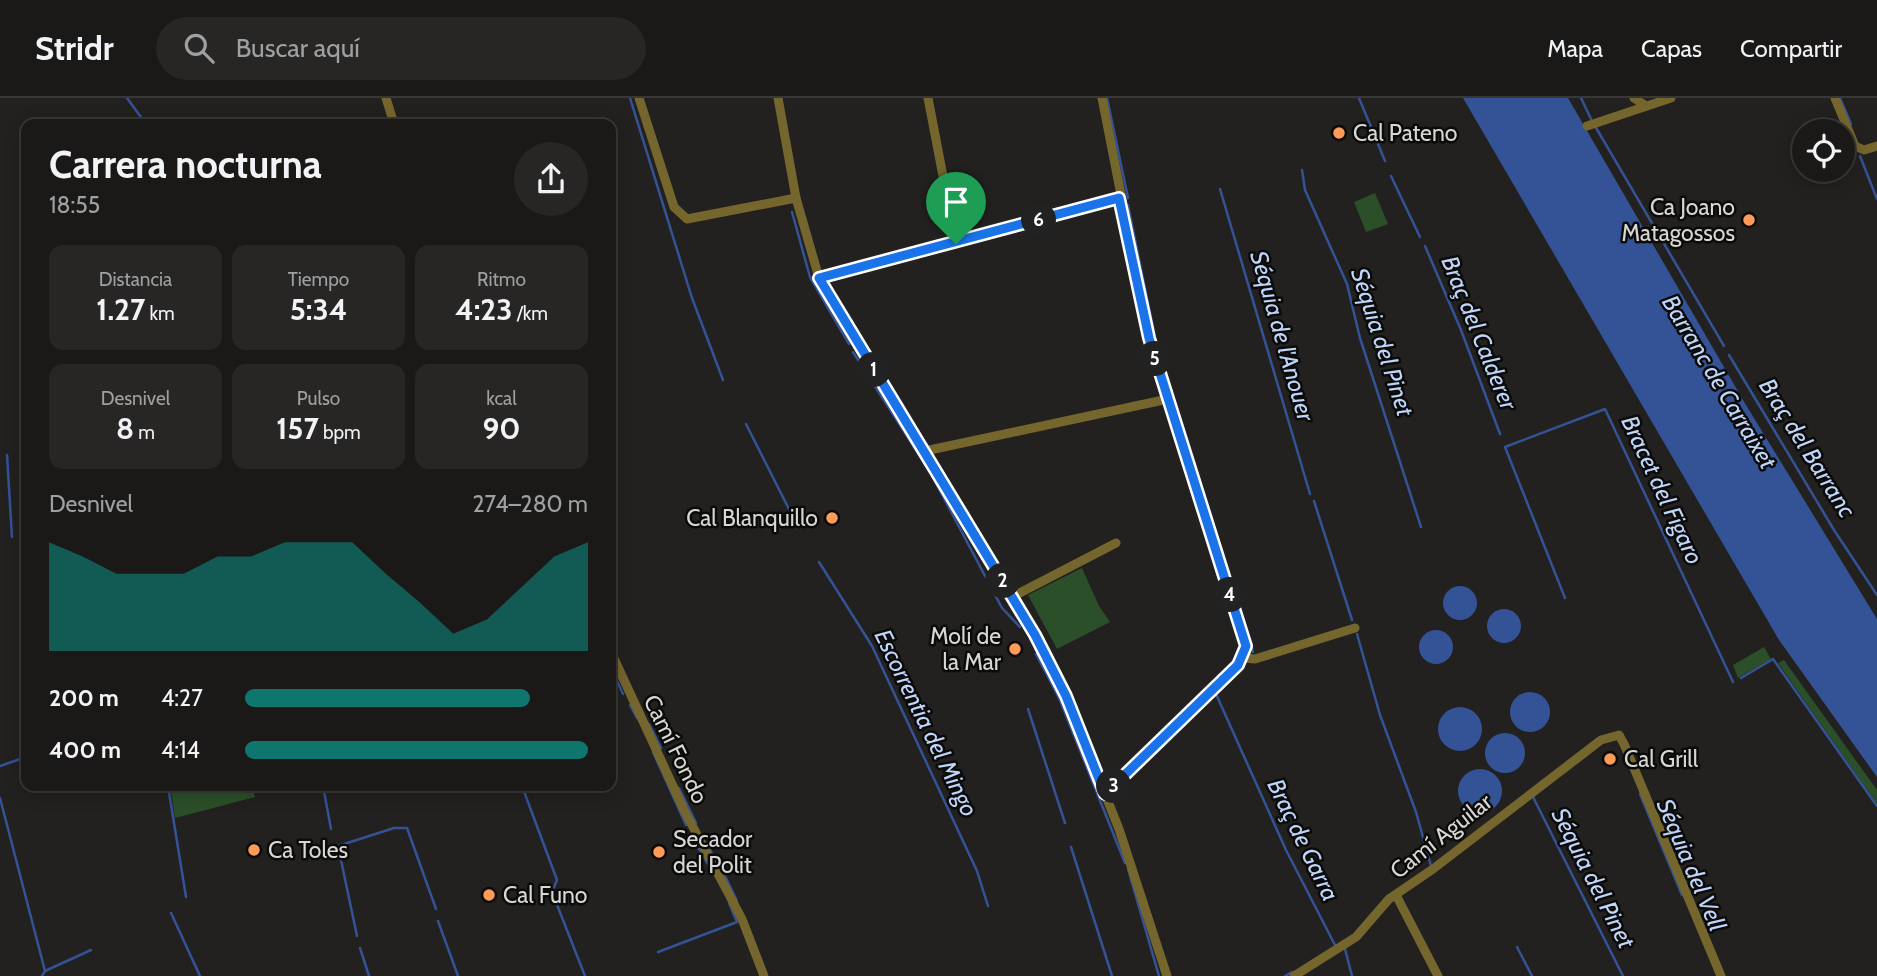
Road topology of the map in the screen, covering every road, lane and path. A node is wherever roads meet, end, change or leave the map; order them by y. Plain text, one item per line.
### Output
1 (386, 98) edge
2 (639, 98) edge
3 (778, 98) edge
4 (928, 98) edge
5 (1102, 98) edge
6 (1671, 98) edge
7 (1835, 98) edge
8 (1634, 102) edge
9 (392, 119) edge
10 (1587, 126) dead end
11 (1877, 146) edge
12 (796, 198) junction
13 (1119, 198) junction
14 (956, 244) junction
15 (819, 278) junction
16 (1168, 399) junction
17 (925, 451) junction
18 (1116, 543) dead end
19 (1012, 597) junction
20 (1355, 628) dead end
21 (1244, 657) junction
22 (616, 663) edge
23 (1105, 794) junction
24 (1396, 895) junction
25 (764, 976) edge
26 (1167, 976) edge
27 (1294, 976) edge
28 (1438, 976) edge
29 (1721, 976) edge

1 - 9 street
2 - 12 street
3 - 12 street
4 - 14 street
5 - 13 street
6 - 8 street
7 - 11 street
8 - 10 street
12 - 15 street
13 - 14 street
13 - 16 street
14 - 15 street
15 - 17 street
16 - 17 street
16 - 21 street
17 - 19 street
18 - 19 street
19 - 23 street
20 - 21 street
21 - 23 street
22 - 25 street, Camí Fondo
23 - 26 street
24 - 27 street, Camí Aguilar
24 - 28 street
24 - 29 street, Camí Aguilar

